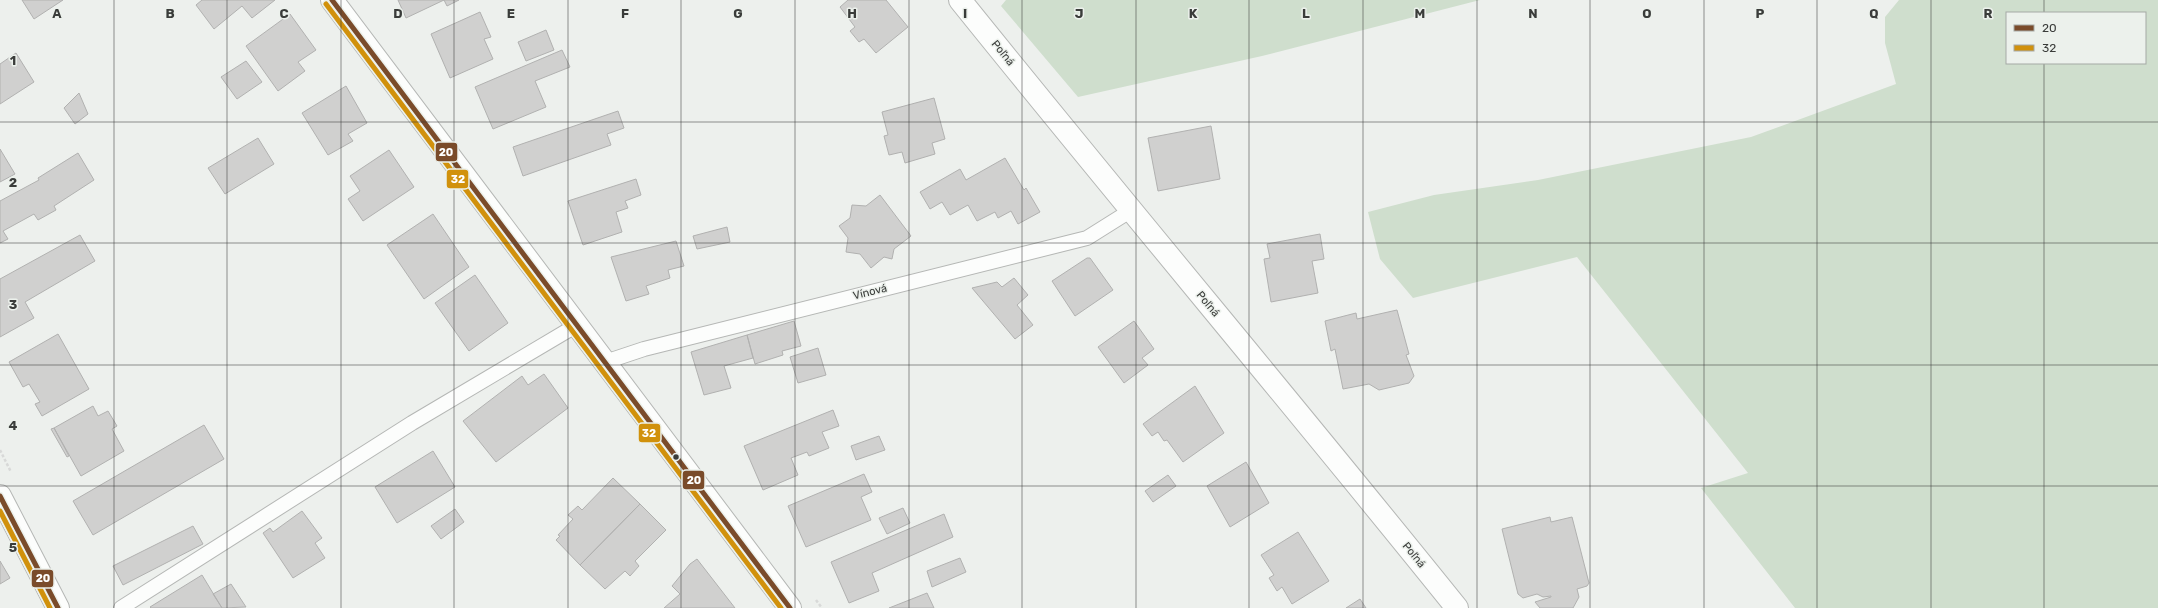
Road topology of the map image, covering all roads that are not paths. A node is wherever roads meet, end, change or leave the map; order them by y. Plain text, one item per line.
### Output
1 (332, 0) edge
2 (960, 0) edge
3 (1130, 211) junction
4 (577, 325) junction
5 (605, 362) junction
6 (0, 496) edge
7 (58, 608) edge
8 (121, 608) edge
9 (790, 608) edge
10 (1457, 608) edge

1 - 4 street
2 - 3 street, Poľná
3 - 5 lane, Vínová
3 - 10 street, Poľná
4 - 5 street
4 - 8 lane
5 - 9 street
6 - 7 street

